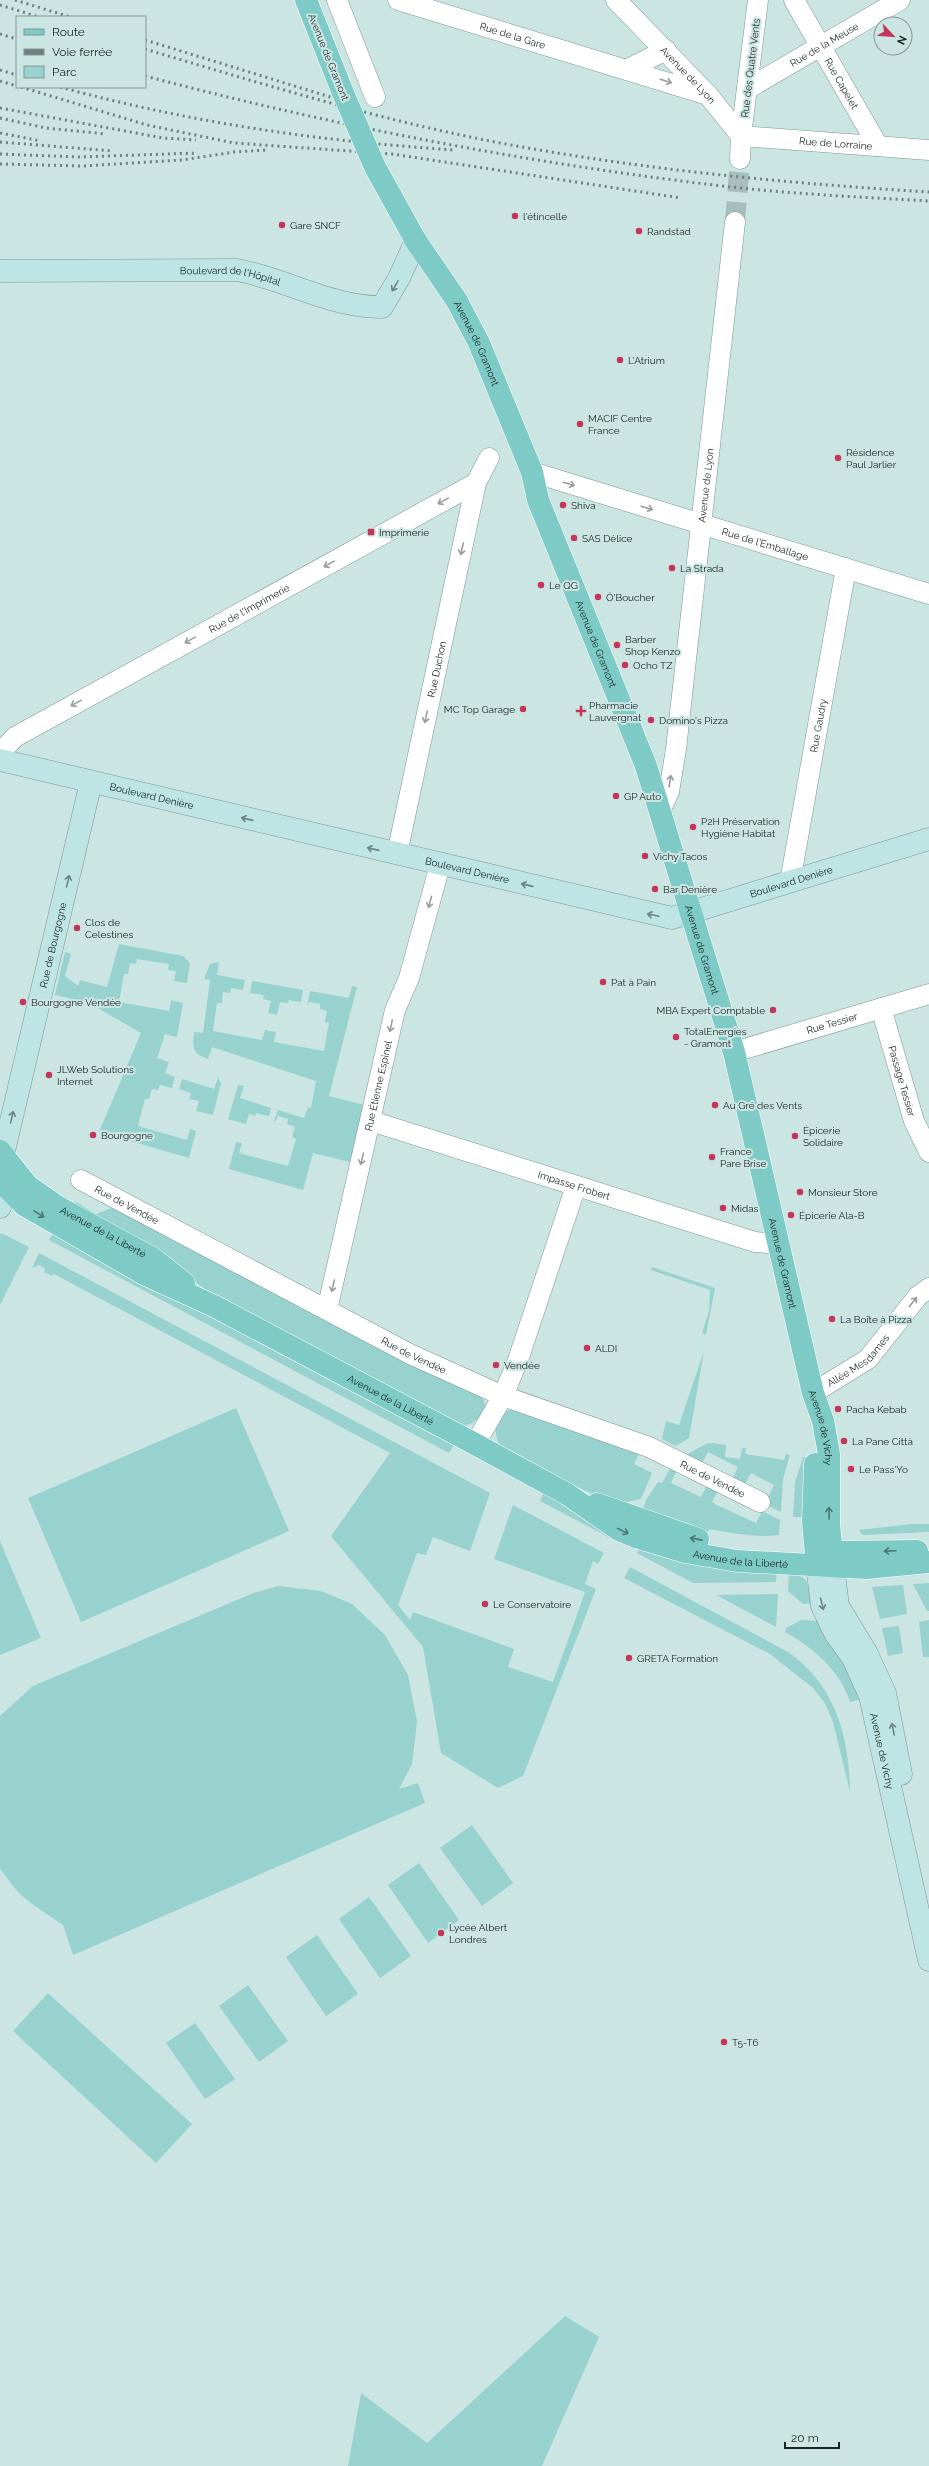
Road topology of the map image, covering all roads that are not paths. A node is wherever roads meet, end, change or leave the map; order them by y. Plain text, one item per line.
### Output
1 (306, 0) edge
2 (337, 0) edge
3 (398, 0) edge
4 (758, 0) edge
5 (794, 0) edge
6 (900, 0) edge
7 (625, 2) edge
8 (821, 46) junction
9 (666, 50) junction
10 (628, 69) junction
11 (747, 89) junction
12 (708, 95) junction
13 (375, 97) dead end
14 (741, 136) junction
15 (878, 146) junction
16 (929, 150) edge
17 (740, 159) tunnel mouth
18 (735, 222) tunnel mouth
19 (416, 241) junction
20 (0, 271) edge
21 (489, 458) dead end
22 (532, 472) junction
23 (476, 483) junction
24 (701, 525) junction
25 (846, 568) junction
26 (929, 594) edge
27 (676, 749) junction
28 (0, 753) edge
29 (0, 760) edge
30 (646, 766) junction
31 (92, 782) junction
32 (660, 811) junction
33 (929, 839) edge
34 (397, 854) junction
35 (440, 865) junction
36 (790, 882) junction
37 (691, 913) junction
38 (929, 994) edge
39 (881, 1008) junction
40 (734, 1052) junction
41 (371, 1121) junction
42 (929, 1152) edge
43 (1, 1153) edge
44 (81, 1180) dead end
45 (576, 1186) junction
46 (9, 1191) edge
47 (779, 1244) junction
48 (929, 1288) edge
49 (327, 1310) junction
50 (814, 1393) junction
51 (503, 1396) junction
52 (475, 1444) junction
53 (760, 1502) dead end
54 (929, 1551) edge
55 (824, 1559) junction
56 (929, 1562) edge
57 (929, 1960) edge

1 - 19 main road, Avenue de Gramont, bridge
2 - 13 street
3 - 10 street, Rue de la Gare
4 - 11 street, Rue des Quatre Vents
5 - 8 street, Rue Capelet
6 - 8 street, Rue de la Meuse
7 - 9 street, Avenue de Lyon
8 - 11 street, Rue de la Meuse
8 - 15 street, Rue Capelet
9 - 10 street
9 - 12 street, Avenue de Lyon
10 -> 12 street, Rue de la Gare
11 - 14 street, Rue des Quatre Vents
12 - 14 street, Avenue de Lyon
14 - 15 street, Rue de Lorraine
14 - 17 street
15 - 16 street, Rue de Lorraine
18 - 24 street, Avenue de Lyon
19 -> 20 street, Boulevard de l'Hôpital
19 - 22 main road, Avenue de Gramont
21 - 23 street
22 -> 24 street, Rue de l'Emballage
22 - 30 main road, Avenue de Gramont
23 -> 28 street, Rue de l'Imprimerie
23 -> 34 street, Rue Duchon
24 - 25 street, Rue de l'Emballage
24 - 27 street, Avenue de Lyon
25 - 26 street, Rue de l'Emballage
25 - 36 street, Rue Gaudry
27 - 30 street
32 -> 27 street, Avenue de Lyon
29 - 31 street, Boulevard Denière
30 - 32 main road, Avenue de Gramont
34 -> 31 street, Boulevard Denière
43 -> 31 street, Rue de Bourgogne
32 - 37 main road, Avenue de Gramont
33 - 36 street, Boulevard Denière
34 - 35 street, Boulevard Denière
37 -> 35 street, Boulevard Denière
35 -> 41 street, Rue Étienne Espinel
36 - 37 street, Boulevard Denière
37 - 40 main road, Avenue de Gramont
38 - 39 street, Rue Tessier
39 - 40 street, Rue Tessier
39 - 42 street, Passage Tessier
40 - 47 main road, Avenue de Gramont
41 - 45 street, Impasse Frobert
41 -> 49 street, Rue Étienne Espinel
43 - 46 main road, Avenue de la Liberté
44 - 49 street, Rue de Vendée
45 - 47 street, Impasse Frobert
45 - 51 street
46 - 52 main road, Avenue de la Liberté
47 - 50 main road, Avenue de Gramont
50 -> 48 street, Allée Mesdames
49 - 51 street, Rue de Vendée
50 - 55 main road, Avenue de Vichy
51 - 52 street
51 - 53 street, Rue de Vendée
52 - 55 main road, Avenue de la Liberté
54 -> 55 main road, Avenue de la Liberté
55 - 56 main road, Avenue de la Liberté
55 - 57 street, Avenue de Vichy

